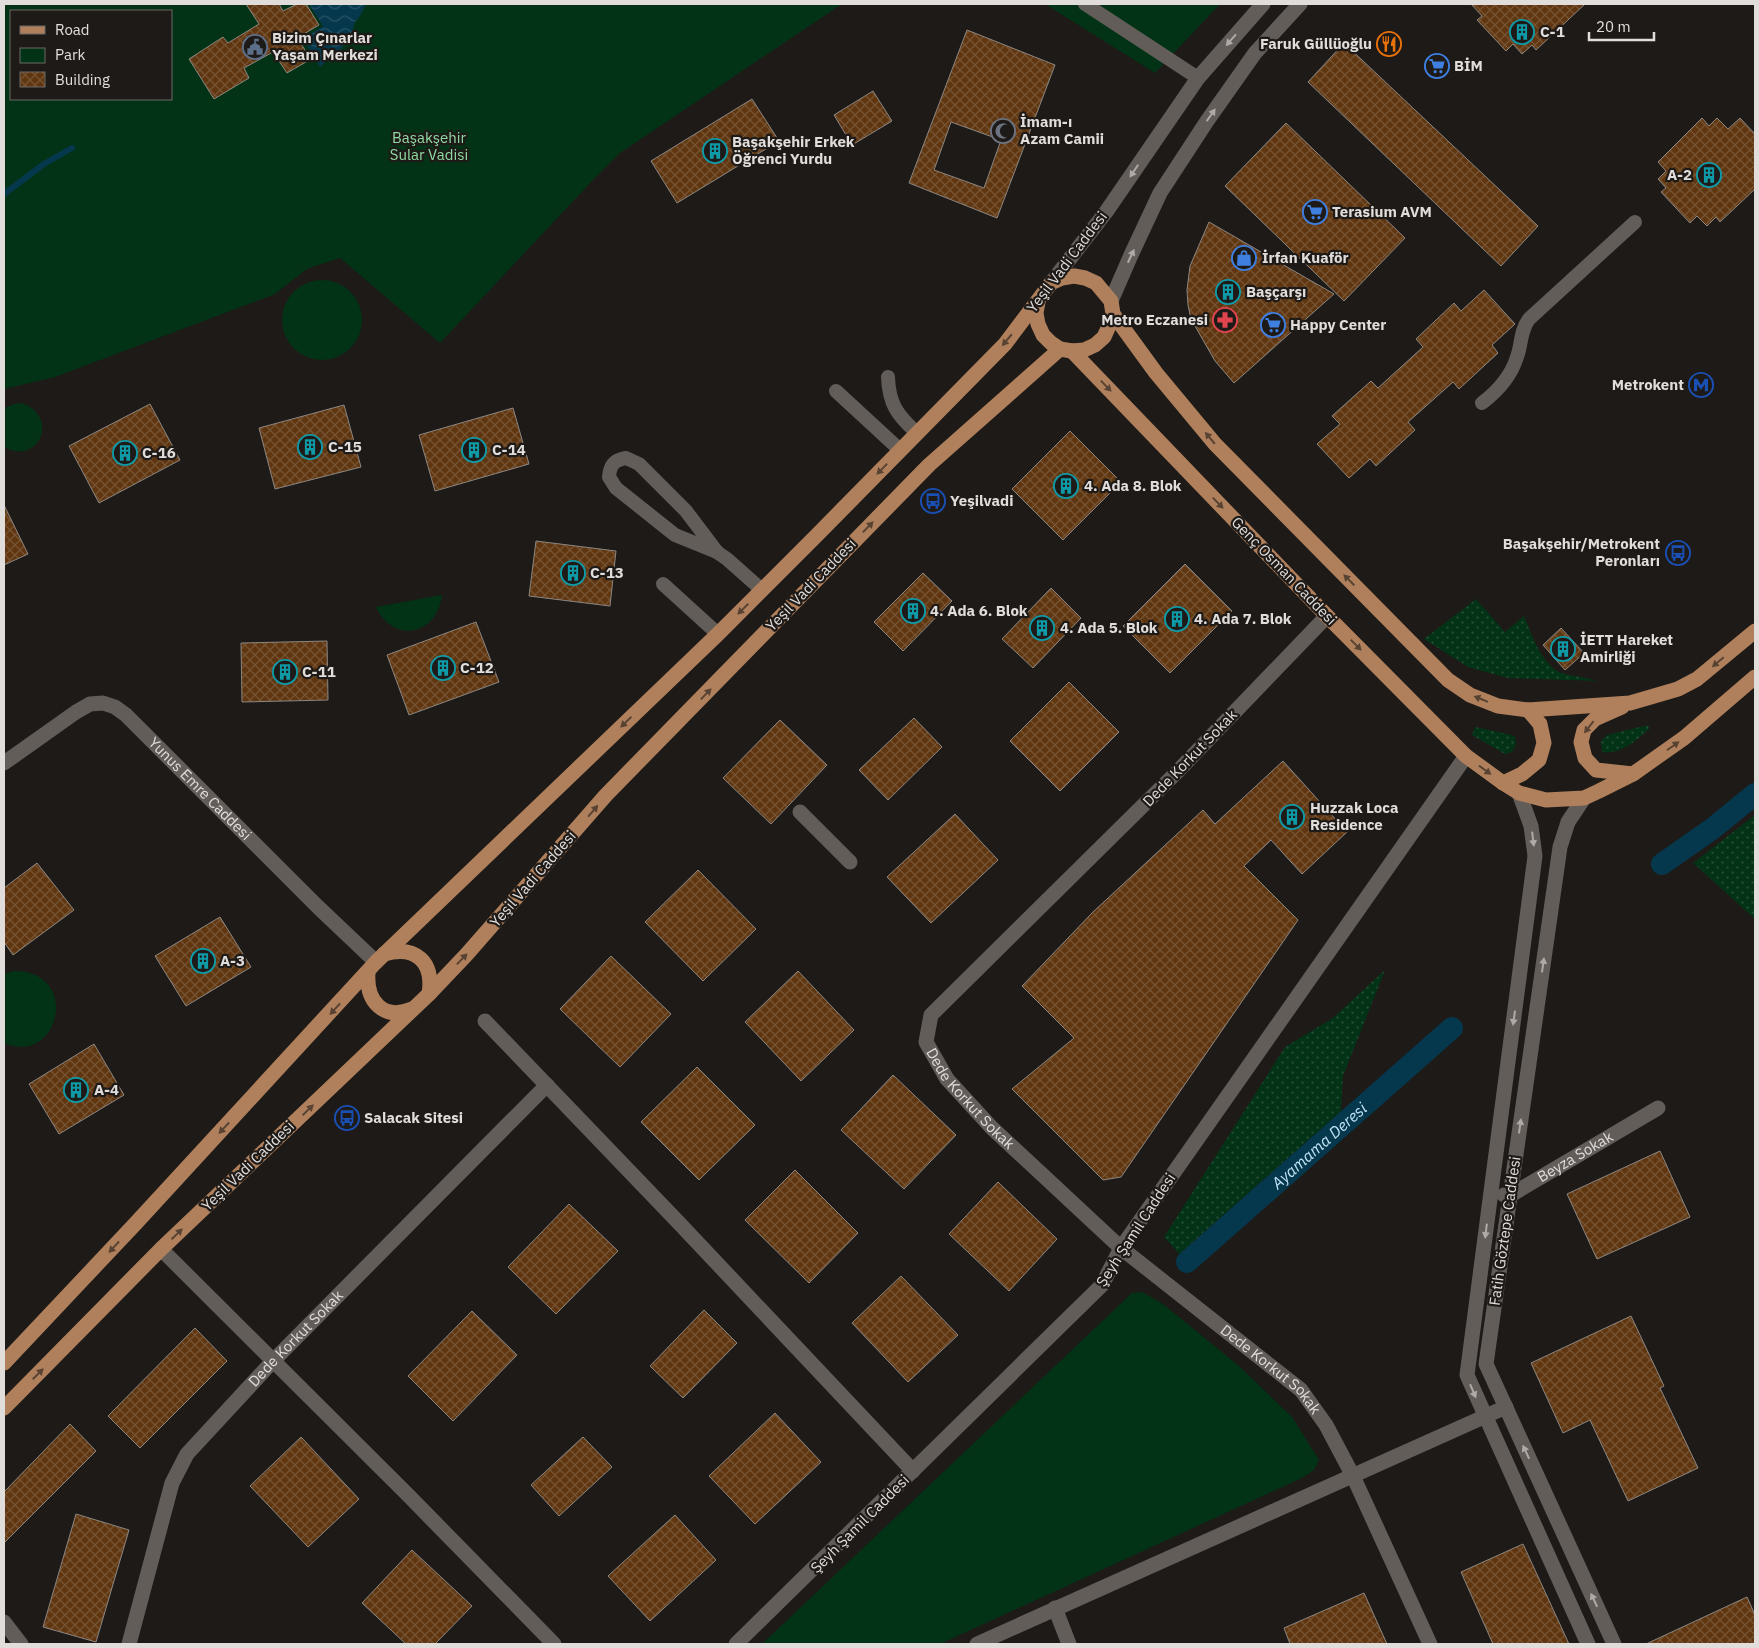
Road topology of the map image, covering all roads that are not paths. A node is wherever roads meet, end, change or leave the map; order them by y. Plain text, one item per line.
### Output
1 (1085, 4) edge
2 (1263, 4) edge
3 (1300, 4) edge
4 (1198, 78) junction
5 (1635, 222) dead end
6 (1050, 284) junction
7 (1038, 302) junction
8 (1112, 307) junction
9 (1066, 350) junction
10 (888, 376) dead end
11 (836, 391) dead end
12 (1482, 403) dead end
13 (917, 433) junction
14 (900, 450) junction
15 (683, 528) dead end
16 (717, 552) junction
17 (663, 584) dead end
18 (762, 590) junction
19 (1327, 616) junction
20 (1755, 631) edge
21 (718, 634) junction
22 (1755, 677) edge
23 (1630, 703) junction
24 (1528, 710) junction
25 (1466, 756) junction
26 (4, 763) edge
27 (1633, 774) junction
28 (1503, 783) junction
29 (1519, 793) junction
30 (1584, 798) junction
31 (800, 812) dead end
32 (850, 862) dead end
33 (376, 963) junction
34 (429, 994) junction
35 (414, 1008) junction
36 (485, 1021) dead end
37 (547, 1085) junction
38 (1658, 1108) dead end
39 (1490, 1195) junction
40 (1509, 1196) junction
41 (1121, 1248) junction
42 (161, 1249) junction
43 (274, 1361) junction
44 (4, 1363) edge
45 (1506, 1407) junction
46 (4, 1408) edge
47 (1485, 1417) junction
48 (913, 1471) junction
49 (1353, 1476) junction
50 (1055, 1608) junction
51 (4, 1622) edge
52 (21, 1644) edge
53 (129, 1644) edge
54 (554, 1644) edge
55 (736, 1644) edge
56 (977, 1644) edge
57 (1069, 1644) edge
58 (1430, 1644) edge
59 (1588, 1644) edge
60 (1614, 1644) edge

1 - 4 lane
2 -> 4 street, Yeşil Vadi Caddesi
8 -> 3 street
4 -> 6 street, Yeşil Vadi Caddesi
5 - 12 lane
6 - 7 main road, Yeşil Vadi Caddesi
6 - 8 main road
7 - 9 main road
7 -> 13 main road, Yeşil Vadi Caddesi
8 - 9 main road
24 -> 8 main road
9 -> 19 main road, Genç Osman Caddesi
34 -> 9 main road, Yeşil Vadi Caddesi
10 - 13 lane
11 - 14 lane
13 - 14 main road, Yeşil Vadi Caddesi
14 -> 18 main road, Yeşil Vadi Caddesi
15 - 16 lane
16 - 16 lane
16 - 18 lane
17 - 21 lane
18 -> 21 main road, Yeşil Vadi Caddesi
19 -> 25 main road, Genç Osman Caddesi
19 - 41 street, Dede Korkut Sokak
20 -> 23 main road
21 -> 33 main road, Yeşil Vadi Caddesi
27 -> 22 main road
23 - 24 main road
23 -> 27 main road
24 - 28 main road
25 -> 28 main road, Genç Osman Caddesi
25 - 41 street, Şeyh Şamil Caddesi
26 - 33 street, Yunus Emre Caddesi
27 - 30 main road
28 - 29 main road
29 - 30 main road
29 -> 39 street, Fatih Göztepe Caddesi
40 -> 30 street, Fatih Göztepe Caddesi
31 - 32 street
33 - 34 main road
33 - 35 main road
33 -> 44 main road, Yeşil Vadi Caddesi
34 - 35 main road, Yeşil Vadi Caddesi
42 -> 35 main road, Yeşil Vadi Caddesi
36 - 37 street
37 - 43 street, Dede Korkut Sokak
37 - 48 street
38 - 40 street, Beyza Sokak
39 - 40 street
39 -> 47 street, Fatih Göztepe Caddesi
40 - 45 street, Fatih Göztepe Caddesi
41 - 48 street, Şeyh Şamil Caddesi
41 - 49 street, Dede Korkut Sokak
42 - 43 street
46 -> 42 main road, Yeşil Vadi Caddesi
43 - 53 street, Dede Korkut Sokak
43 - 54 street
45 - 47 street
60 -> 45 street, Fatih Göztepe Caddesi
47 - 49 street
47 - 59 street, Fatih Göztepe Caddesi
48 - 55 street, Şeyh Şamil Caddesi
49 - 50 street
49 - 58 street, Dede Korkut Sokak
50 - 56 street
50 - 57 street
51 - 52 street

